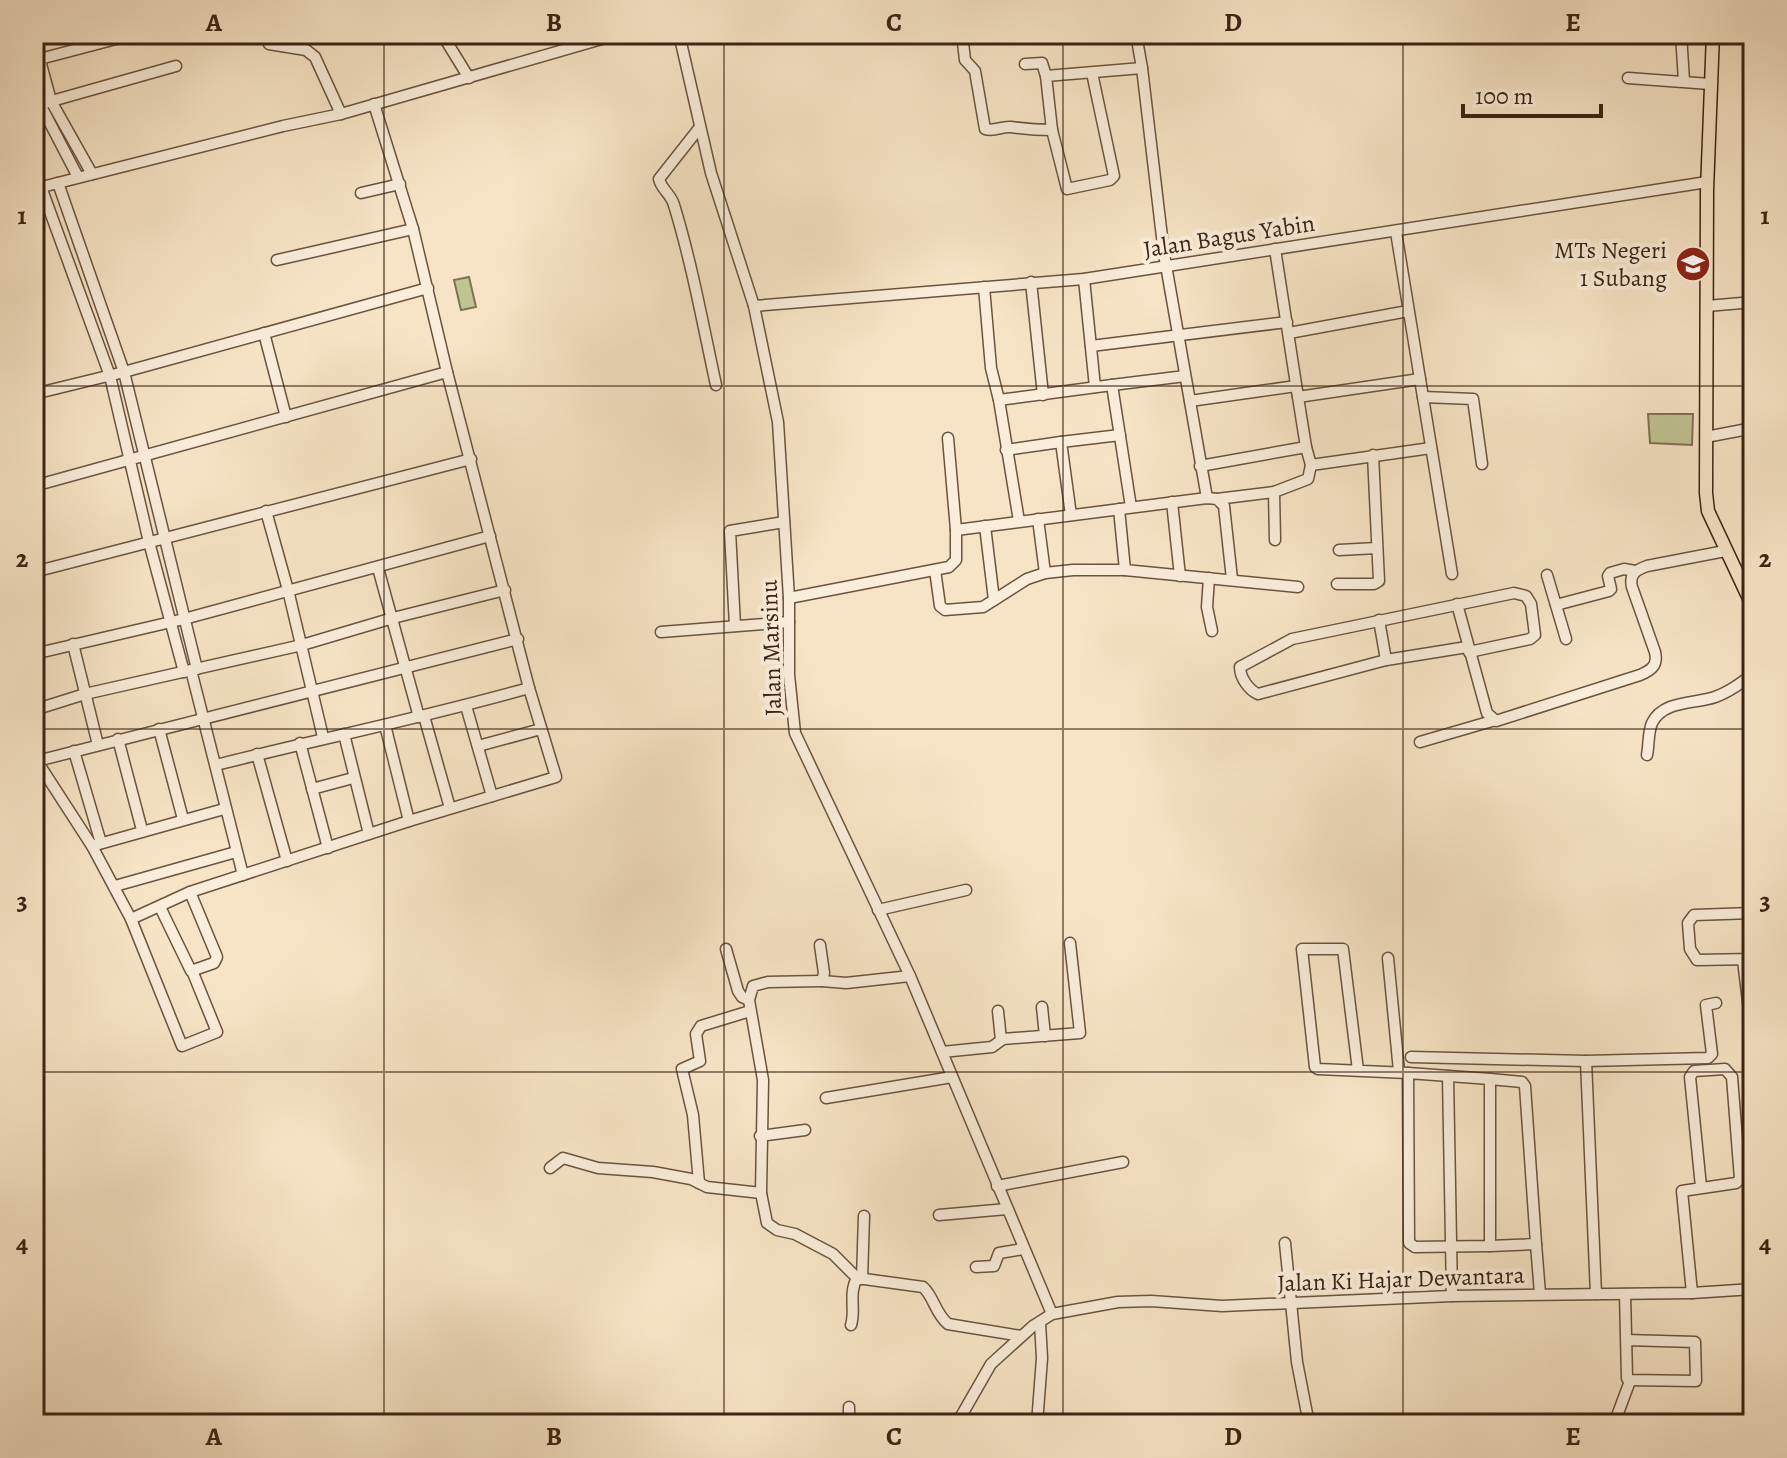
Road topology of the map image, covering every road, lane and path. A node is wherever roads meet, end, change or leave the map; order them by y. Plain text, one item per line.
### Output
1 (135, 34) edge
2 (442, 34) edge
3 (619, 34) edge
4 (679, 34) edge
5 (962, 34) edge
6 (1136, 34) edge
7 (1681, 34) edge
8 (1713, 34) edge
9 (34, 38) edge
10 (269, 44) dead end
11 (37, 60) edge
12 (1025, 64) dead end
13 (176, 66) dead end
14 (1142, 68) junction
15 (1092, 73) junction
16 (1046, 76) junction
17 (469, 78) junction
18 (1628, 78) dead end
19 (34, 80) edge
20 (1684, 81) junction
21 (1710, 84) junction
22 (42, 104) edge
23 (374, 104) junction
24 (341, 114) junction
25 (700, 127) junction
26 (1052, 130) junction
27 (92, 174) junction
28 (78, 177) junction
29 (1707, 182) junction
30 (58, 183) junction
31 (400, 184) junction
32 (38, 188) edge
33 (361, 193) dead end
34 (413, 229) junction
35 (1396, 232) junction
36 (1275, 249) junction
37 (277, 260) dead end
38 (1166, 266) junction
39 (1084, 279) junction
40 (1031, 282) junction
41 (984, 287) junction
42 (428, 288) junction
43 (1753, 302) edge
44 (754, 306) junction
45 (1707, 306) junction
46 (1408, 311) junction
47 (1288, 328) junction
48 (264, 333) junction
49 (1178, 336) junction
50 (1091, 346) junction
51 (124, 372) junction
52 (447, 372) junction
53 (110, 376) junction
54 (1185, 376) junction
55 (1420, 379) junction
56 (716, 385) dead end
57 (1112, 385) junction
58 (1095, 387) junction
59 (1297, 392) junction
60 (34, 394) edge
61 (1043, 395) junction
62 (1423, 397) junction
63 (999, 400) junction
64 (1190, 401) junction
65 (286, 417) junction
66 (1753, 428) edge
67 (1120, 435) junction
68 (1706, 437) junction
69 (948, 438) dead end
70 (1061, 442) junction
71 (1306, 447) junction
72 (1431, 448) junction
73 (1006, 450) junction
74 (1373, 455) junction
75 (143, 456) junction
76 (471, 459) junction
77 (130, 460) junction
78 (1482, 464) dead end
79 (1311, 465) junction
80 (1200, 466) junction
81 (34, 486) edge
82 (1274, 492) junction
83 (1212, 498) junction
84 (1172, 502) junction
85 (1131, 507) junction
86 (1119, 509) junction
87 (266, 511) junction
88 (1071, 515) junction
89 (1038, 519) junction
90 (1019, 521) junction
91 (784, 522) junction
92 (985, 526) junction
93 (956, 530) junction
94 (490, 536) junction
95 (163, 538) junction
96 (1275, 540) dead end
97 (149, 542) junction
98 (1377, 548) junction
99 (1339, 550) dead end
100 (1725, 551) junction
101 (378, 568) junction
102 (935, 570) junction
103 (1125, 570) junction
104 (1635, 571) junction
105 (34, 572) edge
106 (1045, 573) junction
107 (1452, 574) dead end
108 (1547, 575) dead end
109 (1180, 576) junction
110 (1209, 578) junction
111 (1232, 579) junction
112 (1337, 584) dead end
113 (1298, 587) dead end
114 (288, 590) junction
115 (505, 590) junction
116 (789, 598) junction
117 (994, 600) junction
118 (1457, 604) junction
119 (1556, 605) junction
120 (1753, 607) edge
121 (393, 618) junction
122 (184, 619) junction
123 (1379, 620) junction
124 (170, 621) junction
125 (789, 622) junction
126 (735, 626) junction
127 (1212, 631) dead end
128 (661, 632) dead end
129 (518, 639) junction
130 (1566, 639) dead end
131 (73, 644) junction
132 (302, 645) junction
133 (1468, 650) junction
134 (34, 654) edge
135 (1386, 660) junction
136 (191, 670) junction
137 (405, 670) junction
138 (1753, 674) edge
139 (529, 688) junction
140 (312, 692) junction
141 (85, 694) junction
142 (466, 706) junction
143 (34, 710) edge
144 (421, 717) junction
145 (203, 718) junction
146 (1492, 721) junction
147 (385, 725) junction
148 (159, 729) junction
149 (541, 729) junction
150 (344, 734) junction
151 (323, 737) junction
152 (118, 739) junction
153 (1420, 742) dead end
154 (300, 743) junction
155 (98, 745) junction
156 (478, 746) junction
157 (74, 751) junction
158 (257, 754) junction
159 (1647, 755) dead end
160 (35, 759) edge
161 (216, 765) junction
162 (353, 778) junction
163 (312, 789) junction
164 (492, 796) junction
165 (450, 808) junction
166 (224, 809) junction
167 (183, 819) junction
168 (409, 821) junction
169 (142, 830) junction
170 (369, 834) junction
171 (97, 845) junction
172 (328, 848) junction
173 (236, 852) junction
174 (287, 861) junction
175 (243, 875) junction
176 (115, 886) junction
177 (966, 890) dead end
178 (190, 892) junction
179 (160, 907) junction
180 (878, 910) junction
181 (1753, 913) edge
182 (131, 919) junction
183 (1070, 943) dead end
184 (820, 945) dead end
185 (726, 949) dead end
186 (1388, 958) dead end
187 (1748, 959) edge
188 (193, 973) junction
189 (910, 976) junction
190 (822, 981) junction
191 (1750, 1002) edge
192 (1716, 1003) dead end
193 (749, 1005) junction
194 (1042, 1007) dead end
195 (998, 1011) dead end
196 (1045, 1036) junction
197 (1001, 1040) junction
198 (1753, 1044) edge
199 (942, 1052) junction
200 (1411, 1057) dead end
201 (1586, 1061) junction
202 (1358, 1070) junction
203 (1403, 1072) junction
204 (1448, 1076) junction
205 (952, 1077) junction
206 (1490, 1079) junction
207 (826, 1098) dead end
208 (805, 1130) dead end
209 (760, 1136) junction
210 (1123, 1162) dead end
211 (550, 1168) dead end
212 (699, 1183) junction
213 (997, 1186) junction
214 (1701, 1187) junction
215 (761, 1193) junction
216 (1007, 1209) junction
217 (939, 1215) dead end
218 (864, 1216) dead end
219 (1285, 1243) dead end
220 (1536, 1244) junction
221 (1490, 1246) junction
222 (1451, 1247) junction
223 (1023, 1249) junction
224 (976, 1267) dead end
225 (859, 1278) junction
226 (1753, 1289) edge
227 (1692, 1293) junction
228 (1540, 1294) junction
229 (1596, 1294) junction
230 (1625, 1294) junction
231 (1452, 1296) junction
232 (1292, 1303) junction
233 (1052, 1314) junction
234 (1040, 1323) junction
235 (851, 1325) dead end
236 (1021, 1336) junction
237 (1626, 1340) junction
238 (1630, 1381) junction
239 (849, 1407) dead end
240 (959, 1422) edge
241 (1614, 1422) edge
242 (849, 1424) edge
243 (1037, 1424) edge
244 (1309, 1424) edge
245 (1635, 1424) edge

1 - 11 street
2 - 17 street
3 - 17 street
4 - 25 street, Jalan Marsinu
5 - 26 street
6 - 14 street
7 - 20 street
8 - 21 main road
9 - 11 street
10 - 24 street
11 - 22 street
12 - 16 street
13 - 22 street
14 - 15 street
14 - 38 street
15 - 16 street
15 - 26 street
16 - 26 street
17 - 23 street
18 - 20 street
19 - 22 street
20 - 21 street
21 - 29 main road
22 - 27 street
22 - 28 street
23 - 24 street
23 - 31 street
24 - 27 street
25 - 44 street, Jalan Marsinu
25 - 56 street
27 - 28 street
28 - 30 street
29 - 35 street, Jalan Bagus Yabin
29 - 45 main road
30 - 32 street
30 - 51 street
31 - 33 street
31 - 34 street
32 - 53 street
34 - 37 street
34 - 42 street
35 - 36 street, Jalan Bagus Yabin
35 - 46 street
36 - 38 street, Jalan Bagus Yabin
36 - 47 street
38 - 39 street, Jalan Bagus Yabin
38 - 49 street
39 - 40 street, Jalan Bagus Yabin
39 - 50 street
40 - 41 street, Jalan Bagus Yabin
40 - 61 street
41 - 44 street, Jalan Bagus Yabin
41 - 63 street
42 - 48 street
42 - 52 street
43 - 45 street
44 - 91 street, Jalan Marsinu
45 - 68 main road
46 - 47 street
46 - 55 street
47 - 49 street
47 - 59 street
48 - 51 street
48 - 65 street
49 - 50 street
49 - 54 street
50 - 58 street
51 - 53 street
51 - 75 street
52 - 65 street
52 - 76 street
53 - 60 street
53 - 77 street
54 - 57 street
54 - 64 street
55 - 59 street
55 - 62 street
57 - 58 street
57 - 67 street
58 - 61 street
59 - 64 street
59 - 71 street
61 - 63 street
62 - 72 street
62 - 78 street
63 - 73 street
64 - 80 street
65 - 75 street
66 - 68 street
67 - 70 street
67 - 85 street
68 - 100 main road
69 - 93 street
70 - 73 street
70 - 88 street
71 - 79 street
71 - 80 street
72 - 74 street
72 - 107 street
73 - 90 street
74 - 79 street
74 - 98 street
75 - 77 street
75 - 95 street
76 - 87 street
76 - 94 street
77 - 81 street
77 - 97 street
79 - 82 street
80 - 83 street
82 - 83 street
82 - 96 street
83 - 84 street
83 - 111 street
84 - 85 street
84 - 109 street
85 - 86 street
86 - 88 street
86 - 103 street
87 - 95 street
87 - 114 street
88 - 89 street
89 - 90 street
89 - 106 street
90 - 92 street
91 - 116 street, Jalan Marsinu
91 - 126 street
92 - 93 street
92 - 117 street
93 - 102 street
94 - 101 street
94 - 115 street
95 - 97 street
95 - 122 street
97 - 105 street
97 - 124 street
98 - 99 street
98 - 112 street
100 - 104 street
100 - 120 main road
101 - 114 street
101 - 121 street
102 - 116 street
102 - 117 street
103 - 106 street
103 - 109 street
104 - 119 street
104 - 146 street
106 - 117 street
108 - 119 street
109 - 110 street
110 - 111 street
110 - 127 street
111 - 113 street
114 - 122 street
114 - 132 street
115 - 121 street
115 - 129 street
116 - 125 street, Jalan Marsinu
118 - 123 street
118 - 133 street
118 - 133 street
119 - 130 street
121 - 132 street
121 - 137 street
122 - 124 street
122 - 136 street
123 - 135 street
123 - 135 street
124 - 131 street
124 - 136 street
125 - 126 street
125 - 180 street, Jalan Marsinu
126 - 128 street
129 - 137 street
129 - 139 street
131 - 134 street
131 - 141 street
132 - 136 street
132 - 140 street
133 - 135 street
133 - 146 street
136 - 141 street
136 - 145 street
137 - 140 street
137 - 144 street
138 - 159 street
139 - 142 street
139 - 149 street
140 - 145 street
140 - 151 street
141 - 143 street
141 - 155 street
142 - 144 street
142 - 156 street
144 - 147 street
144 - 165 street
145 - 148 street
145 - 161 street
146 - 153 street
147 - 150 street
147 - 168 street
148 - 152 street
148 - 167 street
149 - 156 street
149 - 164 street
150 - 151 street
150 - 162 street
151 - 154 street
152 - 155 street
152 - 169 street
154 - 158 street
154 - 163 street
155 - 157 street
156 - 164 street
157 - 160 street
157 - 171 street
158 - 161 street
158 - 174 street
160 - 171 street
161 - 166 street
162 - 163 street
162 - 170 street
163 - 172 street
164 - 165 street
165 - 168 street
166 - 167 street
166 - 173 street
167 - 169 street
168 - 170 street
169 - 171 street
170 - 172 street
171 - 176 street
172 - 174 street
173 - 175 street
173 - 176 street
174 - 175 street
175 - 178 street
176 - 182 street
177 - 180 street
178 - 179 street
178 - 188 street
179 - 182 street
179 - 188 street
180 - 189 street, Jalan Marsinu
181 - 187 street
182 - 188 street
183 - 196 street
184 - 190 street
185 - 193 street
186 - 203 street
187 - 191 street
189 - 190 street
189 - 199 street, Jalan Marsinu
190 - 193 street
191 - 198 street
192 - 201 street
193 - 209 street
193 - 212 street
194 - 196 street
195 - 197 street
196 - 197 street
197 - 199 street
199 - 205 street, Jalan Marsinu
200 - 201 street
201 - 229 street
202 - 202 street
202 - 203 street
203 - 204 street
203 - 222 street
204 - 206 street
204 - 222 street
205 - 207 street
205 - 213 street, Jalan Marsinu
206 - 220 street
206 - 221 street
208 - 209 street
209 - 215 street
210 - 213 street
211 - 212 street
212 - 215 street
213 - 216 street, Jalan Marsinu
214 - 214 street
214 - 227 street
215 - 225 street
216 - 217 street
216 - 223 street, Jalan Marsinu
218 - 225 street
219 - 232 street
220 - 221 street
220 - 228 street
221 - 222 street
222 - 231 street
223 - 224 street
223 - 233 street, Jalan Marsinu
225 - 235 street
225 - 236 street
226 - 227 street, Jalan Ki Hajar Dewantara
227 - 230 street, Jalan Ki Hajar Dewantara
228 - 229 street, Jalan Ki Hajar Dewantara
228 - 231 street, Jalan Ki Hajar Dewantara
229 - 230 street, Jalan Ki Hajar Dewantara
230 - 237 street
231 - 232 street, Jalan Ki Hajar Dewantara
232 - 233 street, Jalan Ki Hajar Dewantara
232 - 244 street
233 - 234 street
234 - 236 street
234 - 243 street
236 - 240 street
237 - 238 street
237 - 238 street
238 - 241 street
239 - 242 street
241 - 245 street

